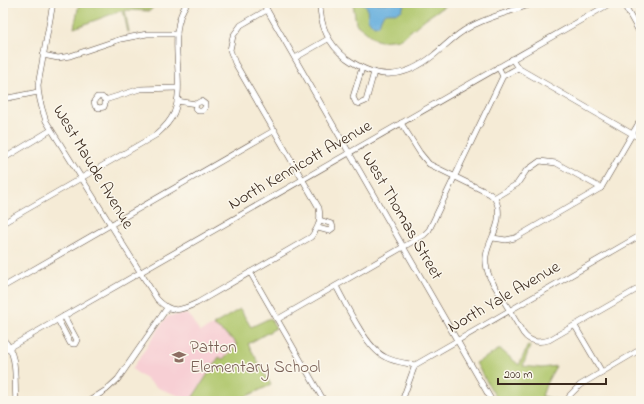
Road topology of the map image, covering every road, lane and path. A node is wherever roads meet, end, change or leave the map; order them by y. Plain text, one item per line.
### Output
1 (53, 3) edge
2 (187, 3) edge
3 (263, 3) edge
4 (320, 3) edge
5 (535, 3) edge
6 (611, 3) edge
7 (623, 3) edge
8 (267, 10) junction
9 (177, 34) junction
10 (641, 35) edge
11 (328, 39) junction
12 (43, 55) junction
13 (295, 58) junction
14 (512, 59) junction
15 (498, 67) junction
16 (362, 68) junction
17 (518, 68) junction
18 (374, 72) junction
19 (503, 76) junction
20 (177, 88) junction
21 (38, 92) junction
22 (3, 99) edge
23 (105, 100) dead end
24 (177, 101) junction
25 (196, 104) dead end
26 (641, 119) edge
27 (401, 124) junction
28 (51, 130) junction
29 (275, 130) junction
30 (633, 134) junction
31 (641, 139) edge
32 (349, 153) junction
33 (3, 159) edge
34 (81, 178) junction
35 (455, 178) junction
36 (303, 180) junction
37 (601, 188) junction
38 (494, 198) junction
39 (320, 220) junction
40 (3, 223) edge
41 (110, 225) junction
42 (318, 228) junction
43 (641, 235) edge
44 (493, 238) junction
45 (403, 247) junction
46 (250, 272) junction
47 (140, 273) junction
48 (336, 286) junction
49 (3, 287) edge
50 (641, 287) edge
51 (168, 308) junction
52 (510, 310) junction
53 (64, 316) junction
54 (278, 319) junction
55 (58, 320) junction
56 (575, 326) junction
57 (3, 339) edge
58 (457, 341) junction
59 (10, 348) junction
60 (641, 349) edge
61 (3, 351) edge
62 (415, 365) junction
63 (602, 372) junction
64 (16, 401) edge
65 (89, 401) edge
66 (324, 401) edge
67 (402, 401) edge
68 (492, 401) edge
69 (568, 401) edge

1 - 12 street, West Maude Avenue
2 - 9 street
3 - 8 street, West Thomas Street
4 - 11 street
5 - 18 street
6 - 14 street, North Kennicott Avenue
7 - 10 street
8 - 13 street, West Thomas Street
8 - 29 street
9 - 12 street
9 - 20 street
11 - 13 street
11 - 16 street
12 - 21 street, West Maude Avenue
13 - 32 street, West Thomas Street
14 - 15 street, North Kennicott Avenue
14 - 17 street
15 - 19 street
15 - 27 street, North Kennicott Avenue
16 - 18 street
16 - 18 street
17 - 19 street
17 - 30 street
19 - 35 street
20 - 23 street
20 - 24 street
21 - 22 street
21 - 28 street, West Maude Avenue
24 - 25 street
24 - 34 street
26 - 30 street
27 - 32 street, North Kennicott Avenue
27 - 35 street
28 - 33 street
28 - 34 street, West Maude Avenue
29 - 36 street
29 - 41 street
30 - 31 street
30 - 37 street
32 - 36 street, North Kennicott Avenue
32 - 45 street, West Thomas Street
34 - 40 street
34 - 41 street, West Maude Avenue
35 - 38 street
35 - 45 street
36 - 39 street
36 - 47 street, North Kennicott Avenue
37 - 38 street
37 - 44 street
38 - 44 street
39 - 42 street
39 - 42 street
41 - 47 street, West Maude Avenue
41 - 49 street
42 - 46 street
43 - 52 street, North Yale Avenue
44 - 52 street
45 - 48 street
45 - 58 street, West Thomas Street
46 - 51 street
46 - 54 street
47 - 51 street, West Maude Avenue
47 - 53 street, North Kennicott Avenue
48 - 54 street
48 - 62 street
50 - 56 street
51 - 65 street
52 - 56 street
52 - 58 street, North Yale Avenue
53 - 55 street, North Kennicott Avenue
53 - 55 street
54 - 66 street
55 - 59 street, North Kennicott Avenue
56 - 63 street
57 - 59 street
58 - 62 street, North Yale Avenue
58 - 68 street, West Thomas Street
59 - 61 street, North Kennicott Avenue
59 - 64 street
60 - 63 street
62 - 67 street
63 - 69 street

